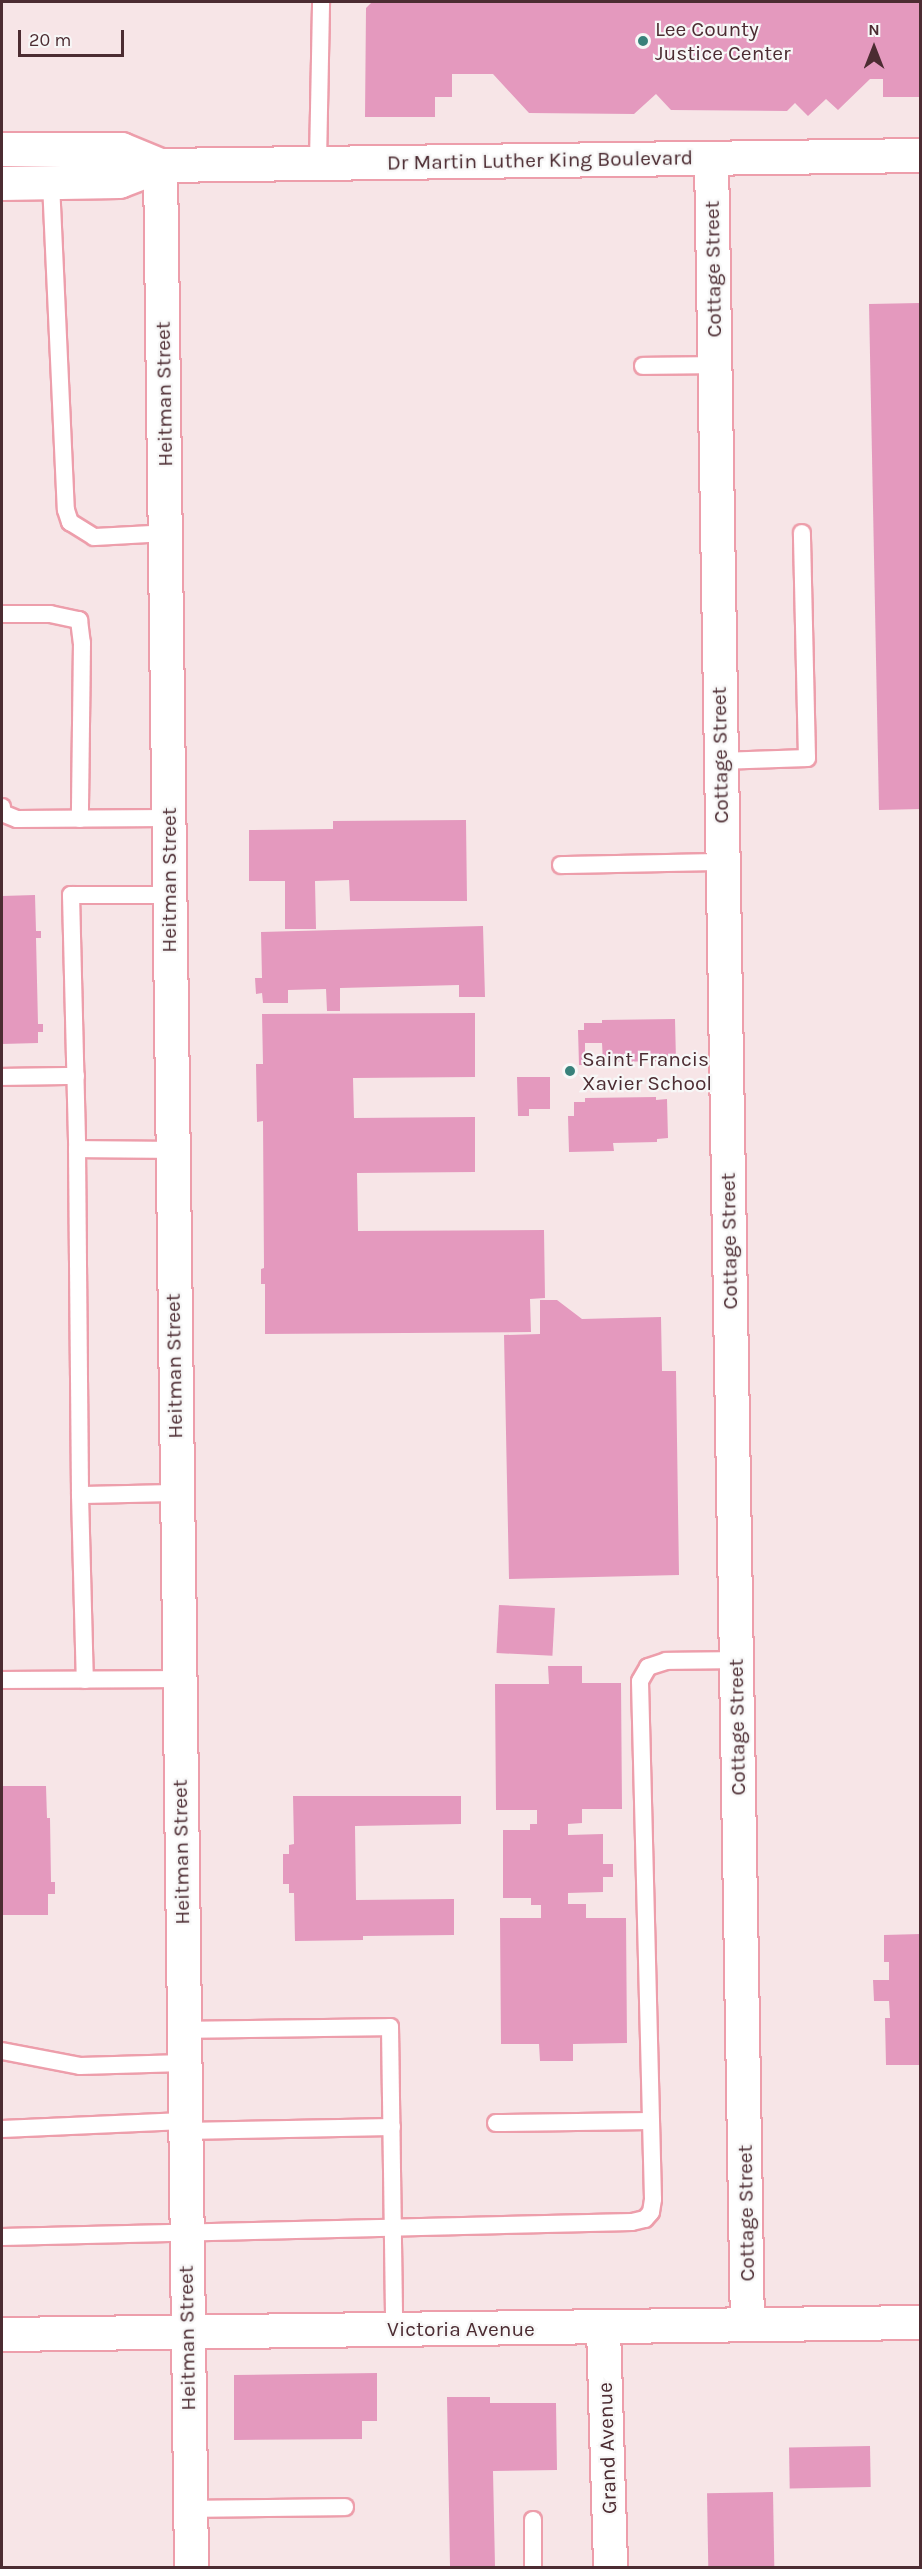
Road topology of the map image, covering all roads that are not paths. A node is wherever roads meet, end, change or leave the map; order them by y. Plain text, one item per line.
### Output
1 (321, 2) edge
2 (2, 149) edge
3 (921, 155) edge
4 (711, 158) junction
5 (318, 162) junction
6 (160, 165) junction
7 (2, 183) edge
8 (51, 183) junction
9 (714, 364) junction
10 (643, 366) dead end
11 (167, 533) junction
12 (802, 533) dead end
13 (2, 614) edge
14 (720, 761) junction
15 (2, 807) edge
16 (168, 818) junction
17 (80, 819) junction
18 (722, 862) junction
19 (561, 865) dead end
20 (169, 895) junction
21 (76, 1076) junction
22 (2, 1077) edge
23 (77, 1149) junction
24 (172, 1150) junction
25 (176, 1493) junction
26 (80, 1495) junction
27 (736, 1660) junction
28 (180, 1679) junction
29 (2, 1680) edge
30 (85, 1680) junction
31 (183, 2030) junction
32 (2, 2051) edge
33 (184, 2063) junction
34 (651, 2121) junction
35 (496, 2123) dead end
36 (184, 2126) junction
37 (392, 2127) junction
38 (2, 2129) edge
39 (394, 2226) junction
40 (185, 2230) junction
41 (2, 2237) edge
42 (921, 2322) edge
43 (747, 2324) junction
44 (603, 2328) junction
45 (394, 2330) junction
46 (186, 2331) junction
47 (2, 2334) edge
48 (345, 2507) dead end
49 (190, 2509) junction
50 (533, 2520) dead end
51 (191, 2568) edge
52 (533, 2568) edge
53 (610, 2568) edge

1 - 5 lane
2 - 6 street, Dr Martin Luther King Boulevard
3 - 4 street, Dr Martin Luther King Boulevard
4 - 5 street, Dr Martin Luther King Boulevard
4 - 9 street, Cottage Street
5 - 6 street, Dr Martin Luther King Boulevard
6 - 8 street, Dr Martin Luther King Boulevard
6 - 11 street, Heitman Street
7 - 8 street, Dr Martin Luther King Boulevard
8 - 11 lane
9 - 10 lane
9 - 14 street, Cottage Street
11 - 16 street, Heitman Street
12 - 14 lane
13 - 17 lane
14 - 18 street, Cottage Street
15 - 17 lane
16 - 17 lane
16 - 20 street, Heitman Street
18 - 19 lane
18 - 27 street, Cottage Street
20 - 21 lane
20 - 24 street, Heitman Street
21 - 22 lane
21 - 23 lane
23 - 24 lane
23 - 26 lane
24 - 25 street, Heitman Street
25 - 26 lane
25 - 28 street, Heitman Street
26 - 30 lane
27 - 34 lane
27 - 43 street, Cottage Street
28 - 30 lane
28 - 31 street, Heitman Street
29 - 30 lane
31 - 33 street, Heitman Street
31 - 37 lane
32 - 33 lane
33 - 36 street, Heitman Street
34 - 35 lane
34 - 39 lane
36 - 37 lane
36 - 38 lane
36 - 40 street, Heitman Street
37 - 39 lane
39 - 40 lane
39 - 45 lane
40 - 41 lane
40 - 46 street, Heitman Street
42 - 43 street, Victoria Avenue
43 - 44 street, Victoria Avenue
44 - 45 street, Victoria Avenue
44 - 53 street, Grand Avenue
45 - 46 street, Victoria Avenue
46 - 47 street, Victoria Avenue
46 - 49 street, Heitman Street
48 - 49 lane
49 - 51 street, Heitman Street
50 - 52 lane

